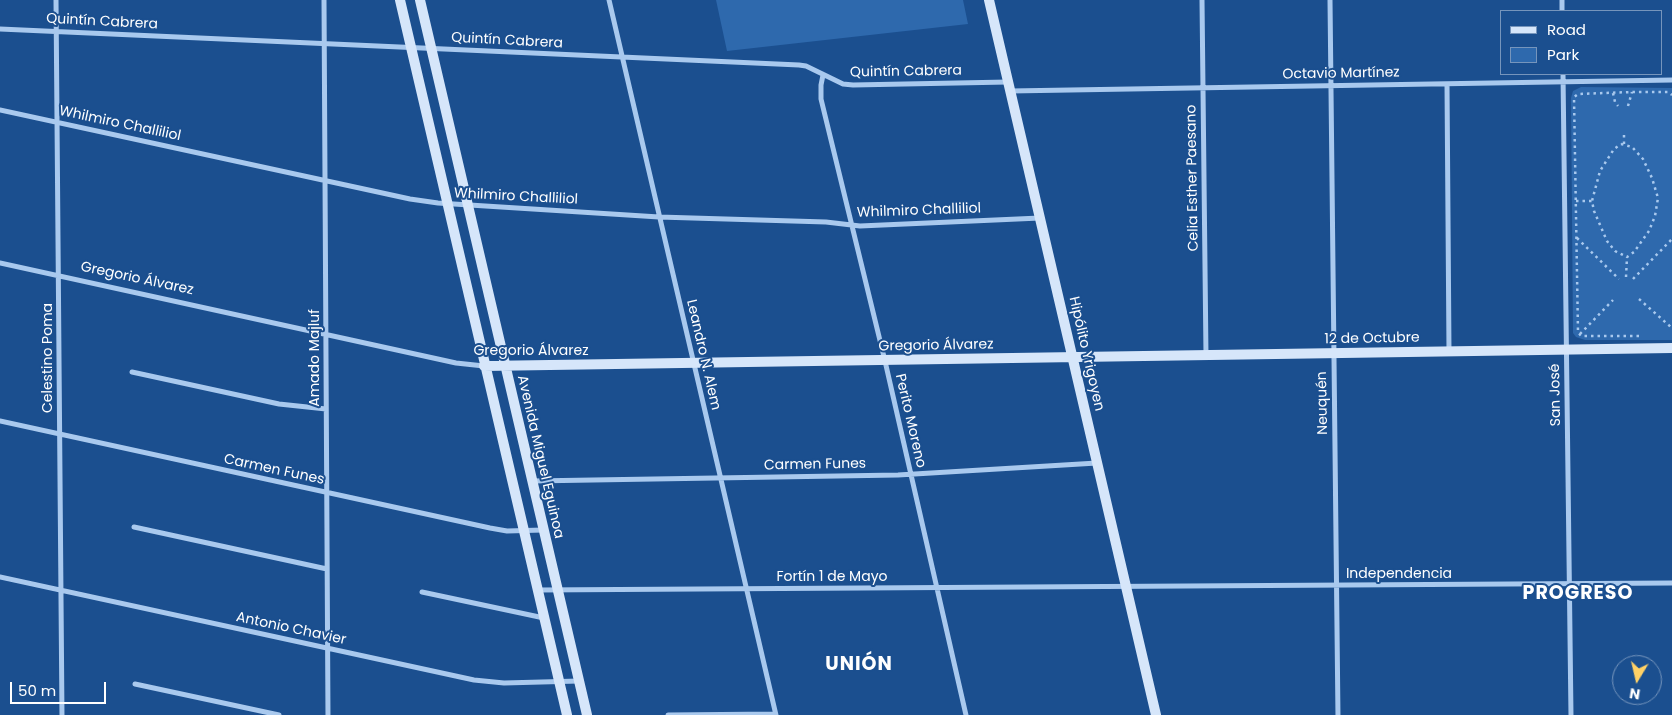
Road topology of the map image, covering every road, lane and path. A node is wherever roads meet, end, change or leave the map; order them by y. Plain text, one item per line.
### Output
1 (56, 0) edge
2 (324, 0) edge
3 (400, 0) edge
4 (420, 0) edge
5 (609, 0) edge
6 (989, 0) edge
7 (1202, 0) edge
8 (1330, 0) edge
9 (0, 29) edge
10 (56, 32) junction
11 (324, 44) junction
12 (411, 48) junction
13 (431, 48) junction
14 (622, 57) junction
15 (823, 75) junction
16 (1563, 75) edge
17 (1672, 80) edge
18 (1563, 82) junction
19 (1447, 84) junction
20 (1331, 86) junction
21 (1009, 87) junction
22 (1203, 88) junction
23 (1632, 92) junction
24 (1613, 93) junction
25 (1672, 95) edge
26 (1618, 106) dead end
27 (1628, 106) dead end
28 (0, 110) edge
29 (57, 122) junction
30 (1624, 133) dead end
31 (1624, 144) junction
32 (325, 180) junction
33 (1576, 201) junction
34 (1592, 201) junction
35 (447, 204) junction
36 (467, 205) junction
37 (659, 217) junction
38 (1040, 218) junction
39 (852, 224) junction
40 (1577, 238) junction
41 (1672, 240) edge
42 (1626, 257) junction
43 (0, 263) edge
44 (58, 276) junction
45 (1626, 277) dead end
46 (1618, 279) dead end
47 (1634, 279) dead end
48 (1639, 299) dead end
49 (1613, 300) dead end
50 (1672, 328) edge
51 (326, 334) junction
52 (1580, 334) junction
53 (1645, 336) dead end
54 (1672, 348) edge
55 (1566, 350) junction
56 (1449, 352) junction
57 (1334, 354) junction
58 (1206, 356) junction
59 (1073, 358) junction
60 (885, 360) junction
61 (694, 363) junction
62 (484, 366) junction
63 (504, 366) junction
64 (132, 372) dead end
65 (326, 409) junction
66 (0, 421) edge
67 (60, 434) junction
68 (1097, 463) junction
69 (911, 474) junction
70 (720, 478) junction
71 (532, 481) junction
72 (327, 493) junction
73 (134, 527) dead end
74 (523, 530) junction
75 (543, 530) junction
76 (327, 569) junction
77 (0, 577) edge
78 (1672, 583) edge
79 (1570, 584) junction
80 (1336, 585) junction
81 (1126, 586) junction
82 (937, 588) junction
83 (746, 589) junction
84 (61, 590) junction
85 (537, 590) junction
86 (558, 590) junction
87 (422, 592) dead end
88 (544, 618) junction
89 (328, 649) junction
90 (580, 681) junction
91 (559, 682) junction
92 (135, 684) dead end
93 (775, 714) edge
94 (62, 715) edge
95 (278, 715) edge
96 (328, 715) edge
97 (567, 715) edge
98 (588, 715) edge
99 (668, 715) edge
100 (966, 715) edge
101 (1156, 715) edge
102 (1338, 715) edge
103 (1571, 715) edge

1 - 10 street, Celestino Poma
2 - 11 street, Amado Majluf
3 - 12 main road
4 - 13 main road, Avenida Miguel Eguinoa
5 - 14 street, Leandro N. Alem
6 - 21 main road, Hipólito Yrigoyen
7 - 22 street, Celia Esther Paesano
8 - 20 street, Neuquén
9 - 10 street, Quintín Cabrera
10 - 11 street, Quintín Cabrera
10 - 29 street, Celestino Poma
11 - 12 street, Quintín Cabrera
11 - 32 street, Amado Majluf
12 - 13 street, Quintín Cabrera
12 - 35 main road
13 - 14 street, Quintín Cabrera
13 - 36 main road, Avenida Miguel Eguinoa
14 - 15 street, Quintín Cabrera
14 - 37 street, Leandro N. Alem
15 - 21 street, Quintín Cabrera
15 - 39 street, Perito Moreno
16 - 18 street, San José
17 - 18 street, Octavio Martínez
18 - 19 street, Octavio Martínez
18 - 55 street, San José
19 - 20 street, Octavio Martínez
19 - 56 street
20 - 22 street, Octavio Martínez
20 - 57 street, Neuquén
21 - 22 street, Octavio Martínez
21 - 38 main road, Hipólito Yrigoyen
22 - 58 street, Celia Esther Paesano
23 - 24 path
23 - 25 path
23 - 27 path
24 - 26 path
24 - 33 path
28 - 29 street, Whilmiro Challiliol
29 - 32 street, Whilmiro Challiliol
29 - 44 street, Celestino Poma
30 - 31 path
31 - 34 path
31 - 42 path
32 - 35 street, Whilmiro Challiliol
32 - 51 street, Amado Majluf
33 - 34 path
33 - 40 path
34 - 42 path
35 - 36 street, Whilmiro Challiliol
35 - 62 main road
36 - 37 street, Whilmiro Challiliol
36 - 63 main road, Avenida Miguel Eguinoa
37 - 39 street, Whilmiro Challiliol
37 - 61 street, Leandro N. Alem
38 - 39 street, Whilmiro Challiliol
38 - 59 main road, Hipólito Yrigoyen
39 - 60 street, Perito Moreno
40 - 46 path
40 - 52 path
41 - 47 path
42 - 45 path
43 - 44 street, Gregorio Álvarez
44 - 51 street, Gregorio Álvarez
44 - 67 street, Celestino Poma
48 - 50 path
49 - 52 path
51 - 62 street, Gregorio Álvarez
51 - 65 street, Amado Majluf
52 - 53 path
54 - 55 main road, 12 de Octubre
55 - 56 main road, 12 de Octubre
55 - 79 street, San José
56 - 57 main road, 12 de Octubre
57 - 58 main road, 12 de Octubre
57 - 80 street, Neuquén
58 - 59 main road, 12 de Octubre
59 - 60 main road, Gregorio Álvarez
59 - 68 main road, Hipólito Yrigoyen
60 - 61 main road, Gregorio Álvarez
60 - 69 street, Perito Moreno
61 - 63 main road, Gregorio Álvarez
61 - 70 street, Leandro N. Alem
62 - 63 main road, Gregorio Álvarez
62 - 74 main road
63 - 71 main road, Avenida Miguel Eguinoa
64 - 65 street
65 - 72 street, Amado Majluf
66 - 67 street, Carmen Funes
67 - 72 street, Carmen Funes
67 - 84 street, Celestino Poma
68 - 69 street, Carmen Funes
68 - 81 main road, Hipólito Yrigoyen
69 - 70 street, Carmen Funes
69 - 82 street, Perito Moreno
70 - 71 street, Carmen Funes
70 - 83 street, Leandro N. Alem
71 - 75 main road, Avenida Miguel Eguinoa
72 - 74 street, Carmen Funes
72 - 76 street, Amado Majluf
73 - 76 street
74 - 75 street, Carmen Funes
74 - 85 main road
75 - 86 main road, Avenida Miguel Eguinoa
76 - 89 street, Amado Majluf
77 - 84 street, Antonio Chavier
78 - 79 street, Independencia
79 - 80 street, Independencia
79 - 103 street, San José
80 - 81 street, Independencia
80 - 102 street, Neuquén
81 - 82 street, Fortín 1 de Mayo
81 - 101 main road, Hipólito Yrigoyen
82 - 83 street, Fortín 1 de Mayo
82 - 100 street, Perito Moreno
83 - 86 street, Fortín 1 de Mayo
83 - 93 street, Leandro N. Alem
84 - 89 street, Antonio Chavier
84 - 94 street, Celestino Poma
85 - 86 street, Fortín 1 de Mayo
85 - 88 main road
86 - 90 main road, Avenida Miguel Eguinoa
87 - 88 street
88 - 91 main road
89 - 91 street, Antonio Chavier
89 - 96 street, Amado Majluf
90 - 91 street, Antonio Chavier
90 - 98 main road, Avenida Miguel Eguinoa
91 - 97 main road
92 - 95 street
93 - 99 street

